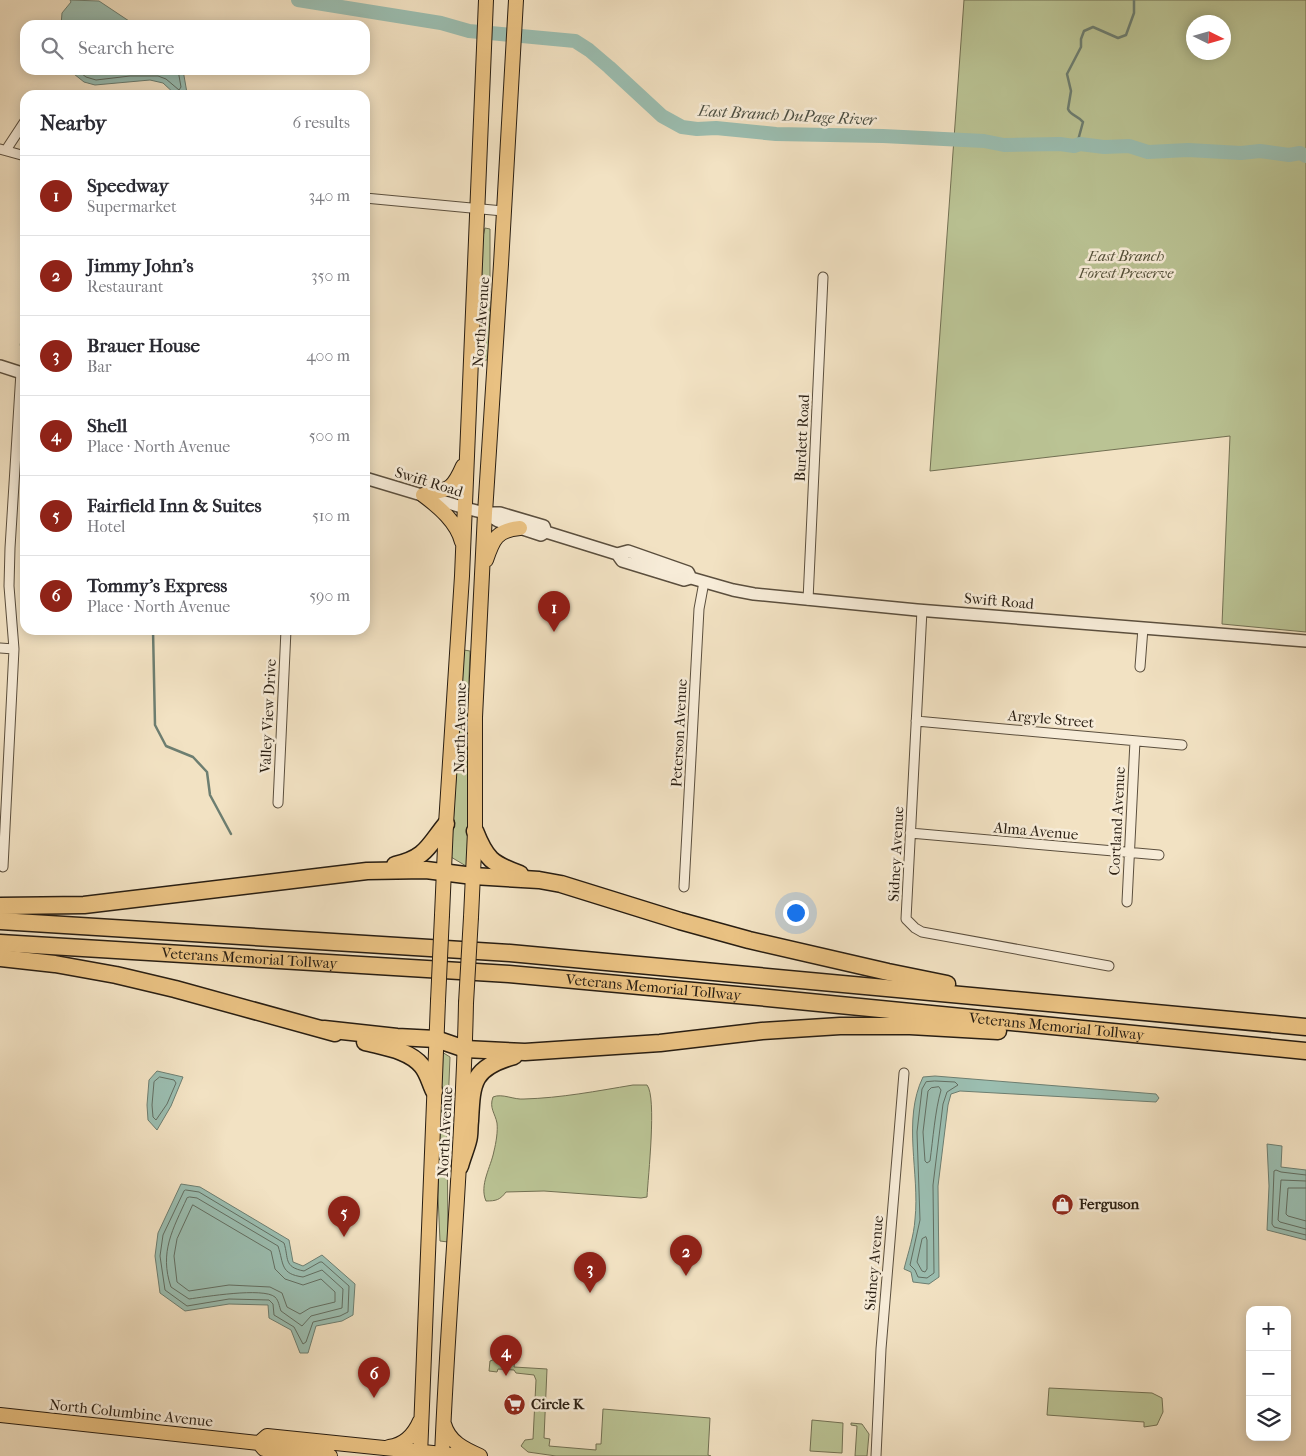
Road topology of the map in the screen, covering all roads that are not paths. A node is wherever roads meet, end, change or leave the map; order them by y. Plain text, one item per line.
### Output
1 (486, 0) edge
2 (516, 0) edge
3 (20, 128) edge
4 (3, 150) edge
5 (20, 155) edge
6 (370, 199) edge
7 (478, 210) junction
8 (503, 211) junction
9 (823, 277) dead end
10 (0, 366) edge
11 (20, 372) edge
12 (20, 413) edge
13 (467, 458) junction
14 (370, 479) edge
15 (423, 495) junction
16 (465, 508) junction
17 (485, 513) junction
18 (520, 528) junction
19 (546, 532) junction
20 (463, 548) junction
21 (704, 582) junction
22 (481, 585) junction
23 (808, 600) junction
24 (922, 610) junction
25 (1143, 628) junction
26 (286, 635) edge
27 (1306, 641) edge
28 (0, 648) edge
29 (14, 649) junction
30 (1140, 667) dead end
31 (916, 722) junction
32 (1135, 741) junction
33 (1182, 745) dead end
34 (278, 803) dead end
35 (446, 824) junction
36 (475, 831) junction
37 (910, 833) junction
38 (1130, 853) junction
39 (1159, 855) dead end
40 (3, 867) dead end
41 (367, 871) junction
42 (444, 873) junction
43 (473, 876) junction
44 (539, 880) junction
45 (684, 886) dead end
46 (1127, 902) dead end
47 (0, 906) edge
48 (0, 921) edge
49 (0, 943) edge
50 (0, 958) edge
51 (1109, 966) dead end
52 (1035, 1002) junction
53 (1306, 1027) edge
54 (324, 1029) junction
55 (1166, 1037) junction
56 (436, 1039) junction
57 (465, 1049) junction
58 (1306, 1051) edge
59 (525, 1052) junction
60 (904, 1073) dead end
61 (434, 1091) junction
62 (460, 1166) junction
63 (0, 1415) edge
64 (422, 1418) junction
65 (443, 1420) junction
66 (259, 1443) junction
67 (382, 1448) junction
68 (420, 1454) edge
69 (442, 1455) edge
70 (330, 1456) edge
71 (462, 1456) edge
72 (480, 1456) edge
73 (876, 1456) edge

1 - 7 main road, North Avenue
2 - 8 main road, North Avenue
3 - 4 street
4 - 5 street
6 - 7 street
7 - 8 street
7 - 13 main road, North Avenue
8 - 17 main road, North Avenue
9 - 23 street, Burdett Road
10 - 11 street
12 - 29 street
13 - 15 main road
13 - 16 main road, North Avenue
14 - 15 street, Swift Road
15 - 16 street, Swift Road
15 - 20 main road
16 - 17 street, Swift Road
16 - 20 main road, North Avenue
17 - 18 street, Swift Road
17 - 19 street, Swift Road
17 - 22 main road, North Avenue
18 - 19 street, Swift Road
18 - 22 main road
19 - 21 street, Swift Road
20 - 35 main road, North Avenue
21 - 23 street, Swift Road
21 - 45 street, Peterson Avenue
22 - 36 main road, North Avenue
23 - 24 street, Swift Road
24 - 25 street, Swift Road
24 - 31 street, Sidney Avenue
25 - 27 street, Swift Road
25 - 30 street
26 - 34 street, Valley View Drive
28 - 29 street
29 - 40 street
31 - 32 street, Argyle Street
31 - 37 street, Sidney Avenue
32 - 33 street, Argyle Street
32 - 38 street, Cortland Avenue
35 - 41 highway
35 - 42 main road, North Avenue
36 - 43 main road, North Avenue
36 - 44 highway
37 - 38 street, Alma Avenue
37 - 51 street, Sidney Avenue
38 - 39 street, Alma Avenue
38 - 46 street, Cortland Avenue
41 - 42 highway
41 - 47 highway
42 - 43 highway
42 - 56 main road, North Avenue, bridge
43 - 44 highway
43 - 57 main road, North Avenue, bridge
44 - 52 highway
48 - 52 highway, Veterans Memorial Tollway
49 - 55 highway, Veterans Memorial Tollway
50 - 54 highway
52 - 53 highway, Veterans Memorial Tollway
54 - 56 highway
54 - 61 highway
55 - 58 highway, Veterans Memorial Tollway
55 - 59 highway
56 - 57 highway
56 - 61 main road, North Avenue
57 - 59 highway
57 - 62 main road, North Avenue
59 - 62 highway
60 - 73 street, Sidney Avenue
61 - 64 main road, North Avenue
62 - 65 main road, North Avenue
63 - 66 main road, North Columbine Avenue
64 - 67 main road
64 - 68 main road, North Avenue
65 - 69 main road, North Avenue
65 - 72 main road
66 - 67 main road, North Columbine Avenue
66 - 70 main road, North Columbine Avenue
67 - 68 main road, North Columbine Avenue
68 - 69 main road, North Columbine Avenue
69 - 71 main road, North Columbine Avenue

